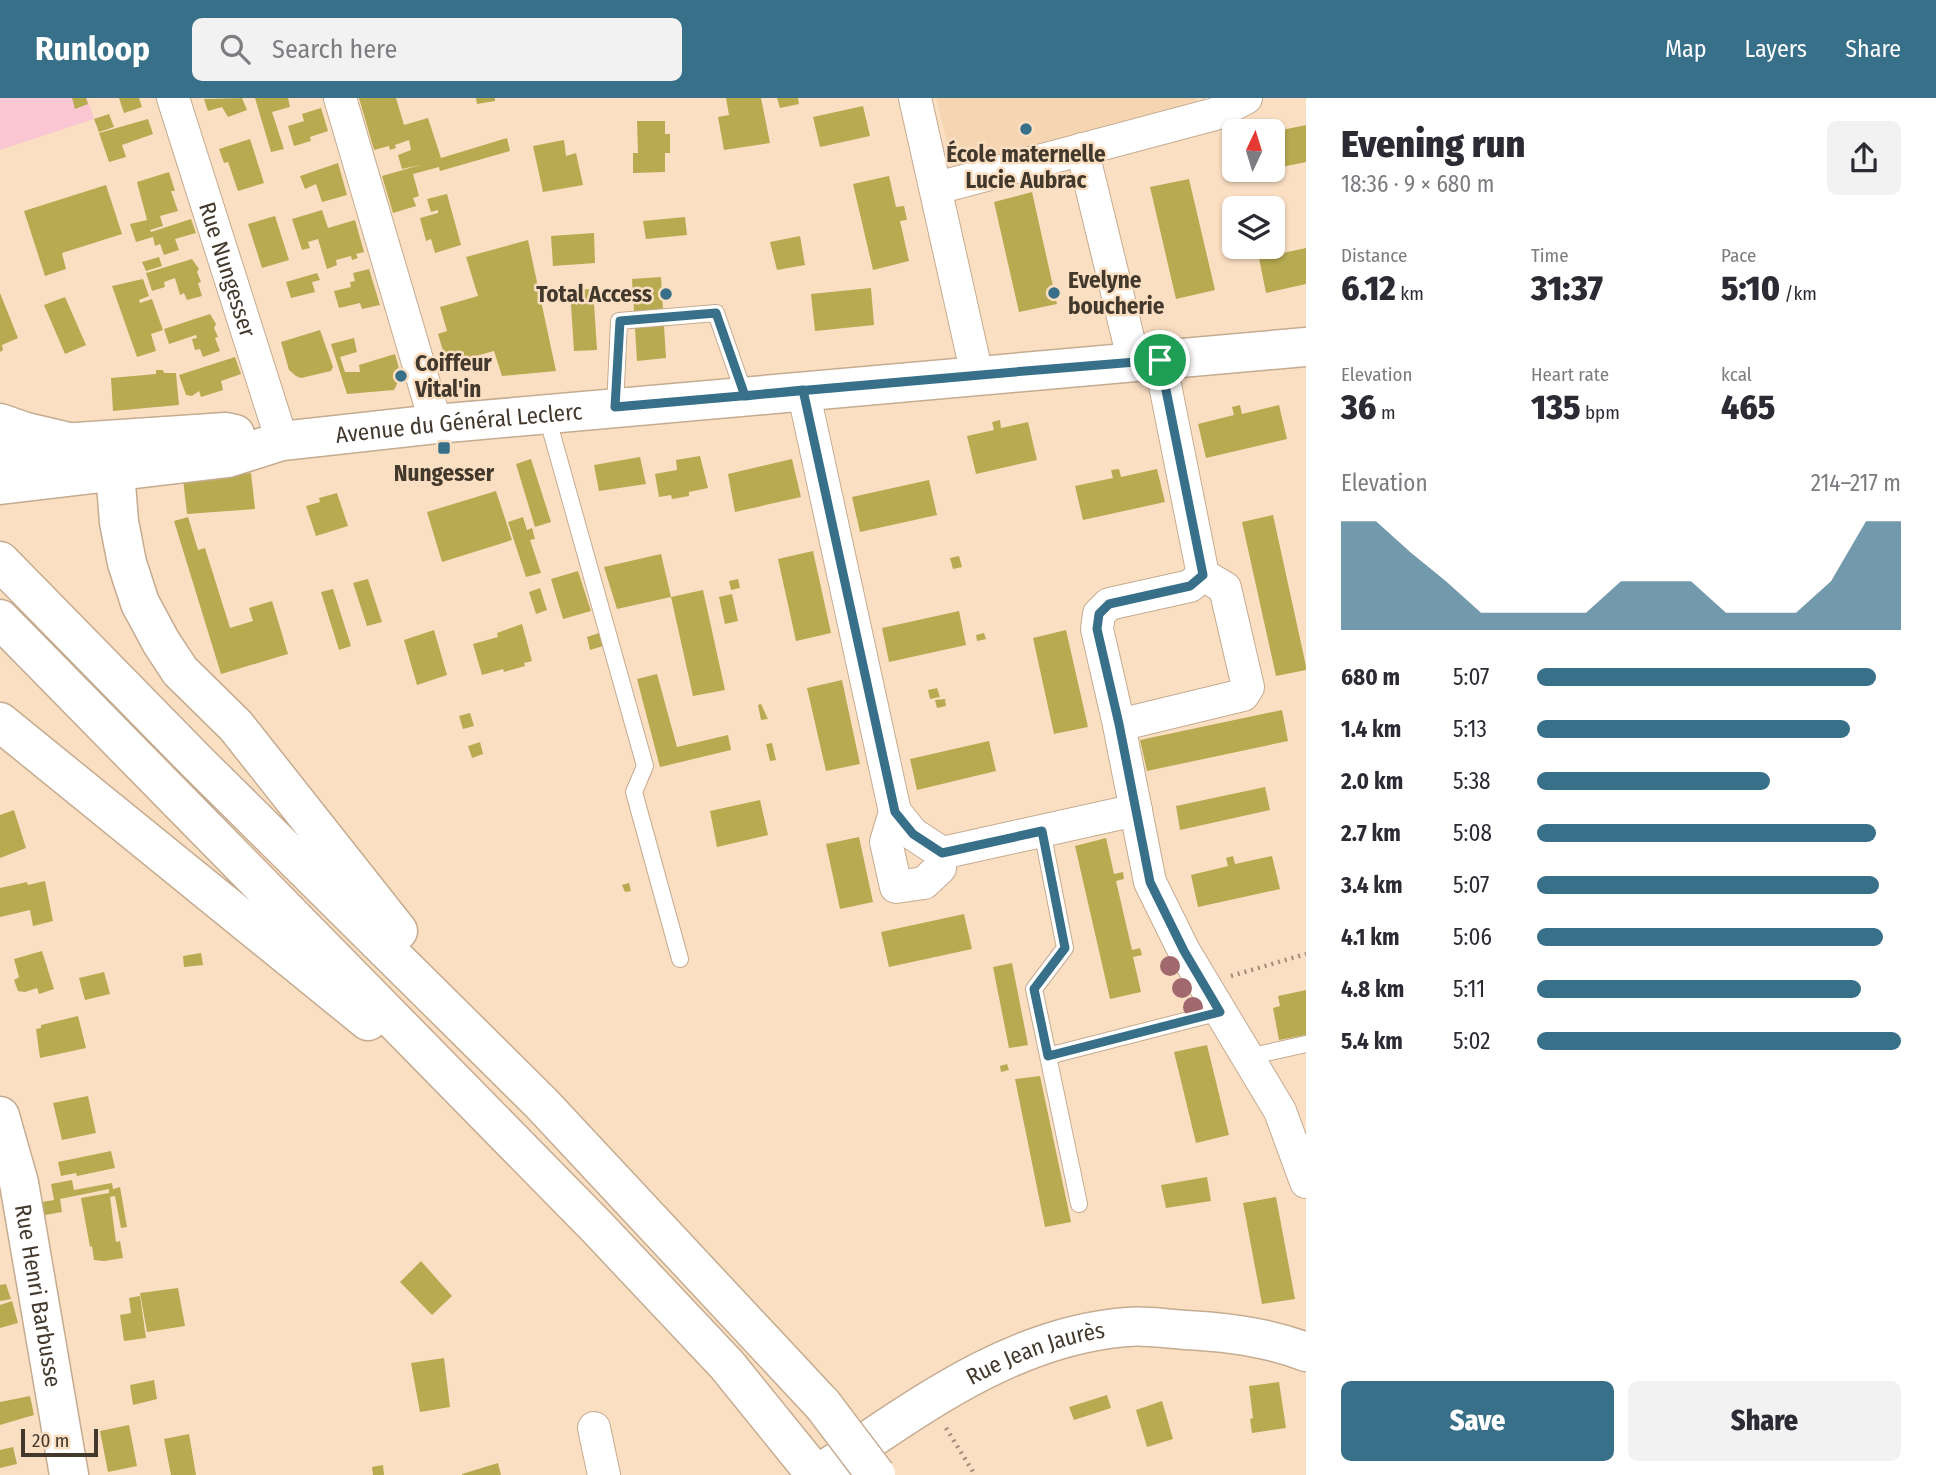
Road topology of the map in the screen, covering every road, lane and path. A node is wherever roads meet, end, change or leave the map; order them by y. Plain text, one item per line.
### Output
1 (173, 98) edge
2 (340, 98) edge
3 (915, 98) edge
4 (1246, 98) edge
5 (1082, 149) junction
6 (937, 188) junction
7 (1306, 347) edge
8 (1147, 361) junction
9 (977, 375) junction
10 (803, 390) junction
11 (745, 396) junction
12 (615, 407) junction
13 (546, 413) junction
14 (0, 423) edge
15 (436, 424) junction
16 (282, 441) junction
17 (73, 443) junction
18 (0, 447) edge
19 (115, 471) junction
20 (0, 485) edge
21 (0, 561) edge
22 (1203, 575) junction
23 (0, 619) edge
24 (0, 722) edge
25 (1119, 724) junction
26 (1136, 810) junction
27 (895, 812) junction
28 (1042, 831) junction
29 (942, 853) junction
30 (1306, 954) edge
31 (680, 958) dead end
32 (1203, 984) junction
33 (1220, 1012) junction
34 (1306, 1044) edge
35 (1048, 1056) junction
36 (1248, 1057) junction
37 (542, 1104) junction
38 (478, 1106) junction
39 (2, 1133) edge
40 (1306, 1182) edge
41 (1079, 1204) dead end
42 (1295, 1348) edge
43 (927, 1401) junction
44 (594, 1428) dead end
45 (69, 1475) edge
46 (604, 1475) edge
47 (816, 1475) edge
48 (876, 1475) edge
49 (975, 1475) edge

1 - 16 street, Rue Nungesser
2 - 15 street
3 - 6 street
4 - 5 street
5 - 6 street
5 - 8 street
6 - 9 street
7 - 8 main road, Avenue du Général Leclerc
8 - 9 main road, Avenue du Général Leclerc
8 - 22 street
9 - 10 main road, Avenue du Général Leclerc
10 - 11 main road, Avenue du Général Leclerc
10 - 27 street
11 - 12 main road, Avenue du Général Leclerc
11 - 12 lane
12 - 13 main road, Avenue du Général Leclerc
13 - 15 main road, Avenue du Général Leclerc
13 - 31 lane
14 - 17 main road
15 - 16 main road, Avenue du Général Leclerc
16 - 17 main road, Avenue du Général Leclerc
16 - 19 main road, Avenue du Général Leclerc
17 - 18 main road, Avenue du Général Leclerc
17 - 19 main road
19 - 20 main road, Avenue du Général Leclerc
19 - 37 main road
21 - 37 main road
22 - 25 street
22 - 25 street
23 - 38 main road
24 - 38 main road
25 - 26 street
26 - 28 street
26 - 32 street
27 - 29 street
27 - 29 street
28 - 29 street
28 - 35 lane
30 - 32 path
32 - 33 street
33 - 35 lane
33 - 36 street
34 - 36 lane
35 - 41 lane
36 - 40 street
37 - 48 main road, bridge
38 - 47 main road
39 - 45 main road, Rue Henri Barbusse
42 - 43 main road, Rue Jean Jaurès
43 - 47 main road, Rue Jean Jaurès
43 - 49 path
44 - 46 street

